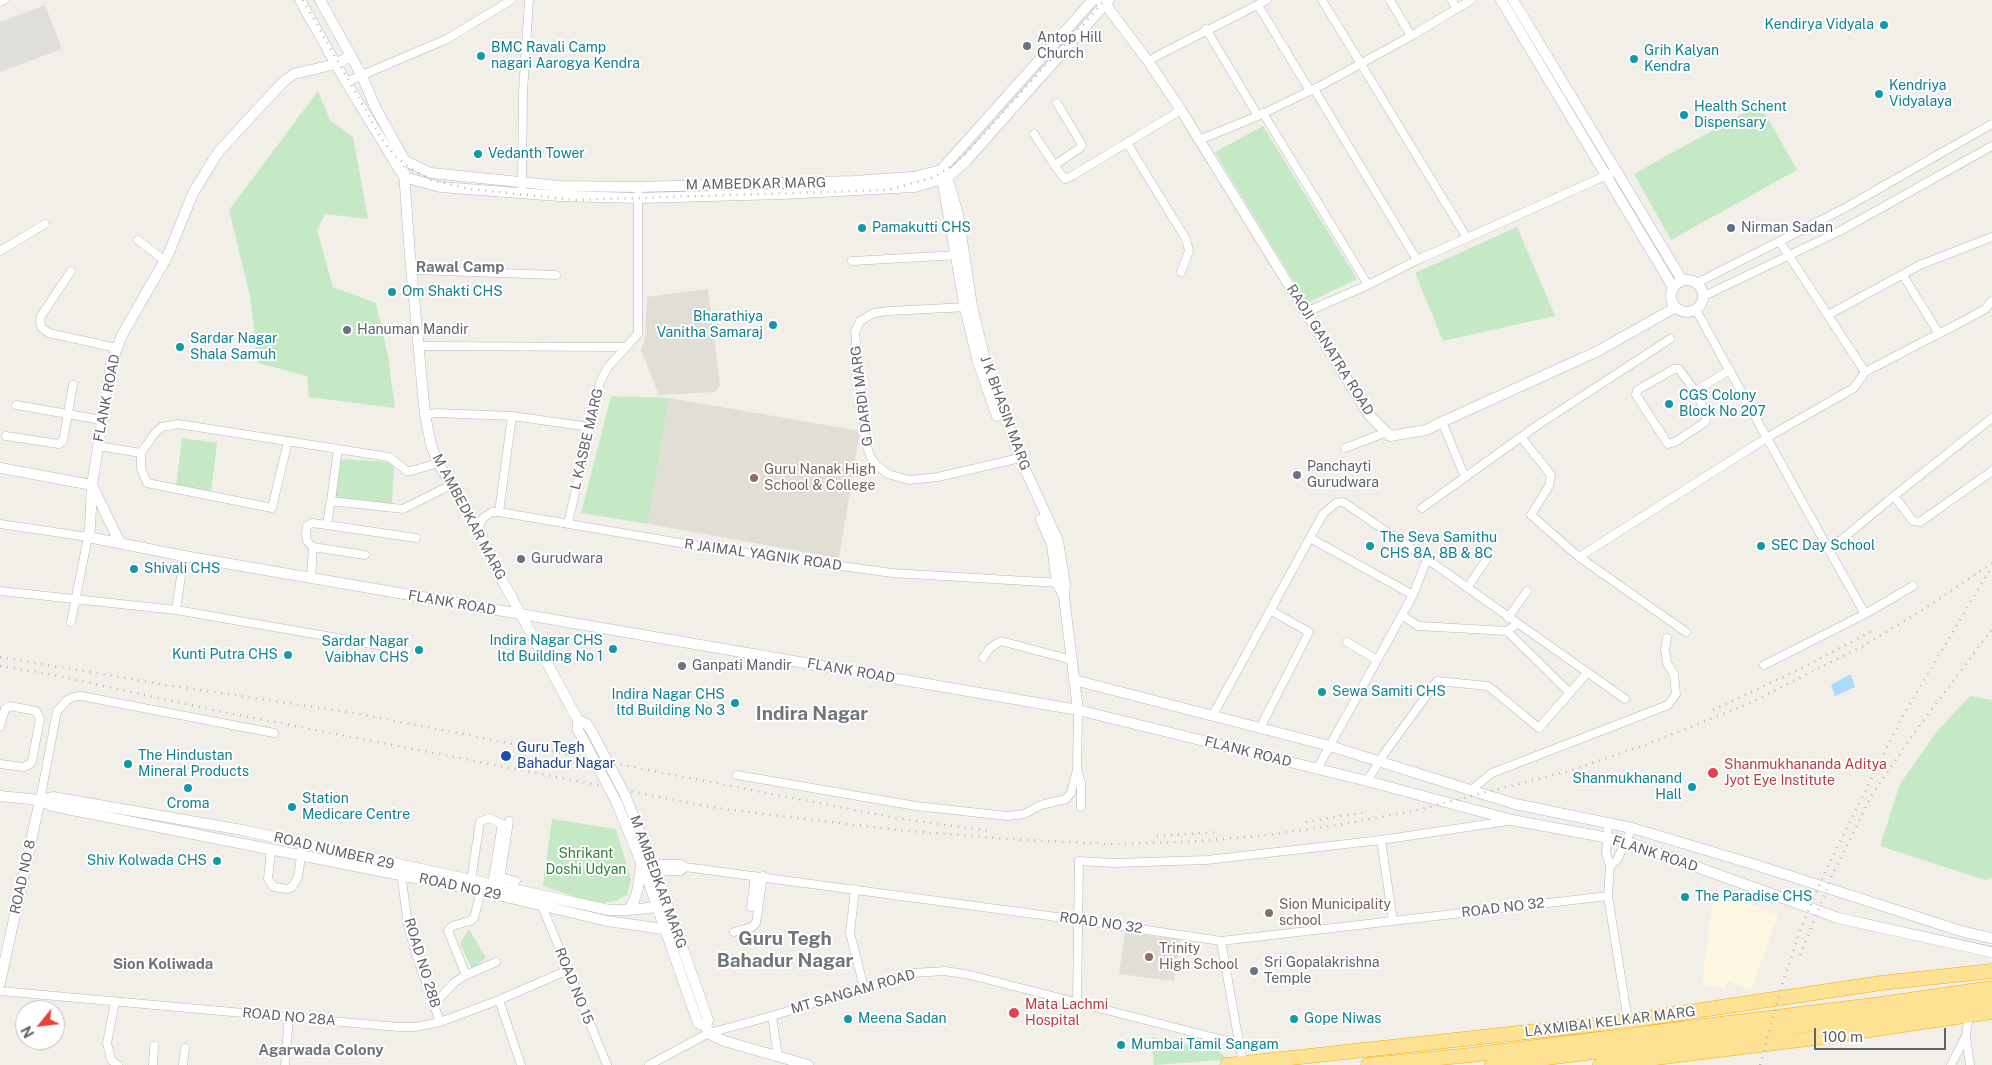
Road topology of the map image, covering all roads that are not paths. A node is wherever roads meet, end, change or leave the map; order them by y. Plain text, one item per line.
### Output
1 (4, 0) edge
2 (300, 0) edge
3 (320, 0) edge
4 (511, 0) edge
5 (530, 0) edge
6 (1093, 0) edge
7 (1267, 0) edge
8 (1322, 0) edge
9 (1390, 0) edge
10 (1452, 0) edge
11 (1471, 0) edge
12 (1501, 0) edge
13 (1513, 0) edge
14 (1104, 1) edge
15 (0, 2) edge
16 (1258, 5) junction
17 (1457, 9) junction
18 (1206, 30) junction
19 (1411, 36) junction
20 (1537, 49) junction
21 (351, 56) junction
22 (1155, 57) dead end
23 (336, 64) junction
24 (1360, 64) junction
25 (362, 76) junction
26 (346, 82) junction
27 (1312, 90) junction
28 (1057, 103) dead end
29 (1181, 110) junction
30 (1261, 114) junction
31 (1992, 124) edge
32 (1034, 134) dead end
33 (1199, 140) junction
34 (1126, 143) junction
35 (1992, 146) edge
36 (405, 161) junction
37 (1055, 166) junction
38 (1616, 171) junction
39 (944, 173) junction
40 (1606, 176) junction
41 (404, 177) junction
42 (522, 182) junction
43 (638, 187) junction
44 (522, 193) junction
45 (638, 198) junction
46 (45, 224) dead end
47 (1992, 237) edge
48 (1467, 238) junction
49 (138, 240) dead end
50 (1780, 242) junction
51 (0, 251) edge
52 (959, 255) junction
53 (1788, 256) junction
54 (1417, 260) junction
55 (165, 261) junction
56 (852, 261) dead end
57 (412, 270) junction
58 (71, 271) dead end
59 (1181, 272) dead end
60 (556, 275) dead end
61 (1903, 275) junction
62 (1682, 280) junction
63 (1697, 283) junction
64 (1368, 285) junction
65 (1673, 287) junction
66 (1704, 296) junction
67 (1992, 301) edge
68 (969, 307) junction
69 (1676, 307) junction
70 (1696, 310) junction
71 (1306, 312) junction
72 (1828, 315) junction
73 (1939, 334) junction
74 (1670, 339) dead end
75 (420, 346) junction
76 (625, 347) junction
77 (116, 348) junction
78 (1730, 370) junction
79 (1865, 372) junction
80 (74, 385) dead end
81 (1695, 391) junction
82 (16, 405) dead end
83 (69, 414) junction
84 (425, 415) junction
85 (512, 416) junction
86 (1992, 418) edge
87 (102, 420) junction
88 (1442, 422) junction
89 (590, 427) junction
90 (1387, 432) junction
91 (6, 436) dead end
92 (1521, 437) junction
93 (1768, 437) junction
94 (288, 441) junction
95 (98, 446) junction
96 (1345, 448) dead end
97 (338, 449) junction
98 (141, 453) junction
99 (1017, 459) junction
100 (438, 463) junction
101 (0, 468) edge
102 (1992, 471) edge
103 (1465, 477) junction
104 (92, 485) junction
105 (451, 485) junction
106 (1894, 496) junction
107 (330, 505) dead end
108 (1422, 508) dead end
109 (499, 512) junction
110 (108, 519) junction
111 (0, 524) edge
112 (568, 524) junction
113 (327, 525) junction
114 (478, 528) junction
115 (89, 533) junction
116 (416, 538) dead end
117 (1310, 538) junction
118 (120, 543) junction
119 (313, 547) junction
120 (1830, 550) junction
121 (365, 555) dead end
122 (184, 556) junction
123 (1579, 557) junction
124 (1427, 559) junction
125 (1486, 560) dead end
126 (311, 578) junction
127 (1061, 583) junction
128 (1913, 586) dead end
129 (1467, 588) junction
130 (0, 591) edge
131 (1527, 591) dead end
132 (1413, 594) junction
133 (75, 598) junction
134 (176, 610) junction
135 (1270, 610) junction
136 (1865, 614) junction
137 (522, 615) junction
138 (1402, 615) junction
139 (1508, 618) junction
140 (71, 622) dead end
141 (1517, 624) junction
142 (1507, 631) junction
143 (1686, 632) dead end
144 (1667, 638) dead end
145 (1347, 642) dead end
146 (407, 650) dead end
147 (983, 658) dead end
148 (1072, 660) junction
149 (1377, 660) junction
150 (1764, 665) dead end
151 (1587, 673) junction
152 (1074, 680) junction
153 (1570, 693) junction
154 (1625, 699) dead end
155 (1078, 710) junction
156 (1212, 715) junction
157 (578, 720) junction
158 (0, 727) edge
159 (1260, 728) junction
160 (274, 732) dead end
161 (1330, 746) junction
162 (1379, 761) junction
163 (0, 764) edge
164 (1317, 769) junction
165 (1077, 770) junction
166 (737, 775) dead end
167 (1367, 781) junction
168 (1471, 790) junction
169 (0, 796) edge
170 (620, 798) junction
171 (40, 800) junction
172 (1081, 807) dead end
173 (1512, 820) junction
174 (509, 821) dead end
175 (1608, 823) junction
176 (1632, 828) junction
177 (1607, 838) junction
178 (1381, 840) junction
179 (1625, 842) junction
180 (303, 844) junction
181 (271, 850) junction
182 (302, 856) junction
183 (1610, 866) junction
184 (643, 868) junction
185 (654, 868) junction
186 (401, 870) junction
187 (761, 876) junction
188 (471, 880) junction
189 (516, 881) dead end
190 (497, 883) junction
191 (855, 889) junction
192 (481, 891) junction
193 (1608, 896) junction
194 (543, 901) junction
195 (668, 906) junction
196 (751, 907) dead end
197 (657, 908) junction
198 (762, 909) dead end
199 (628, 910) junction
200 (1079, 920) junction
201 (1393, 921) junction
202 (675, 927) junction
203 (664, 929) junction
204 (734, 932) dead end
205 (1992, 938) edge
206 (1220, 941) junction
207 (5, 942) edge
208 (1992, 952) edge
209 (496, 962) dead end
210 (568, 970) junction
211 (1992, 971) edge
212 (466, 975) junction
213 (0, 983) edge
214 (864, 988) junction
215 (1992, 988) edge
216 (0, 992) edge
217 (1808, 994) junction
218 (499, 1000) junction
219 (1992, 1001) edge
220 (115, 1002) junction
221 (1077, 1002) junction
222 (434, 1004) junction
223 (1882, 1010) junction
224 (1992, 1012) edge
225 (1854, 1014) junction
226 (1969, 1015) junction
227 (290, 1016) junction
228 (772, 1016) junction
229 (1631, 1021) junction
230 (440, 1022) junction
231 (708, 1030) junction
232 (1966, 1036) junction
233 (1815, 1038) junction
234 (1239, 1044) junction
235 (1612, 1044) junction
236 (154, 1046) dead end
237 (185, 1048) dead end
238 (778, 1057) junction
239 (1690, 1059) edge
240 (1645, 1061) edge
241 (1243, 1064) edge
242 (118, 1065) edge
243 (154, 1065) edge
244 (183, 1065) edge
245 (285, 1065) edge
246 (522, 1065) edge
247 (607, 1065) edge
248 (648, 1065) edge
249 (808, 1065) edge
250 (1227, 1065) edge
251 (1368, 1065) edge
252 (1492, 1065) edge
253 (1600, 1065) edge
254 (1952, 1065) edge
255 (1970, 1065) edge

1 - 15 street
2 - 23 street
3 - 21 street
4 - 25 street
5 - 42 street
6 - 39 street
7 - 16 street
8 - 24 street
9 - 19 street
10 - 17 street
11 - 17 street
12 - 20 street
13 - 20 street
14 - 29 street, RAOJI GANATRA ROAD
14 - 39 street
16 - 18 street
16 - 27 street
17 - 19 street
18 - 22 street
18 - 30 street
19 - 24 street
20 - 38 street
20 - 40 street
21 - 23 street, FLANK ROAD
21 - 25 street
23 - 26 street
23 - 55 street, FLANK ROAD
24 - 27 street
24 - 48 street
25 - 26 street
25 - 36 street
26 - 41 street
27 - 30 street
27 - 54 street
28 - 37 street
29 - 33 street, RAOJI GANATRA ROAD
29 - 34 street
30 - 33 street
30 - 64 street
31 - 50 street
32 - 37 street
33 - 71 street, RAOJI GANATRA ROAD
34 - 37 street
34 - 59 street
35 - 53 street
36 - 41 street, M AMBEDKAR MARG
36 - 42 street, M AMBEDKAR MARG
38 - 40 street
38 - 62 street
39 - 43 street, M AMBEDKAR MARG
39 - 45 street
39 - 52 street, J K BHASIN MARG
40 - 48 street
40 - 65 street
41 - 44 street
41 - 57 street, M AMBEDKAR MARG
42 - 43 street, M AMBEDKAR MARG
42 - 44 street
43 - 45 street, L KASBE MARG
44 - 45 street
45 - 76 street, L KASBE MARG
46 - 51 street
47 - 61 street
48 - 54 street
49 - 55 street
50 - 53 street
50 - 63 street
52 - 56 street
52 - 68 street, J K BHASIN MARG
53 - 66 street
53 - 72 street
54 - 64 street
55 - 77 street, FLANK ROAD
57 - 60 street
57 - 75 street, M AMBEDKAR MARG
58 - 77 street
61 - 72 street
61 - 73 street
62 - 63 street
62 - 65 street
63 - 66 street
64 - 71 street
65 - 69 street
66 - 70 street
67 - 73 street
68 - 99 street, J K BHASIN MARG
68 - 99 street, G DARDI MARG
69 - 70 street
69 - 88 street
70 - 78 street
71 - 90 street, RAOJI GANATRA ROAD
72 - 79 street
73 - 79 street
74 - 92 street
75 - 76 street
75 - 84 street, M AMBEDKAR MARG
76 - 89 street, L KASBE MARG
77 - 87 street, FLANK ROAD
78 - 81 street
78 - 93 street
79 - 93 street
80 - 83 street
81 - 81 street
82 - 83 street
83 - 87 street
83 - 91 street
84 - 85 street
84 - 100 street, M AMBEDKAR MARG
85 - 89 street
85 - 109 street
86 - 106 street
87 - 95 street, FLANK ROAD
88 - 90 street
88 - 103 street
89 - 112 street, L KASBE MARG
90 - 96 street
92 - 103 street
92 - 123 street
93 - 120 street
93 - 123 street
94 - 97 street
94 - 98 street
94 - 98 street
95 - 98 street
95 - 104 street, FLANK ROAD
97 - 100 street
97 - 105 street
99 - 127 street, J K BHASIN MARG
100 - 105 street, M AMBEDKAR MARG
101 - 104 street
102 - 106 street
103 - 108 street
104 - 110 street
104 - 115 street, FLANK ROAD
105 - 114 street, M AMBEDKAR MARG
106 - 120 street
107 - 113 street
109 - 112 street, R JAIMAL YAGNIK ROAD
109 - 114 street
110 - 115 street
110 - 118 street
111 - 115 street
112 - 127 street, R JAIMAL YAGNIK ROAD
113 - 116 street
113 - 119 street
114 - 137 street, M AMBEDKAR MARG
115 - 118 street, FLANK ROAD
115 - 133 street
117 - 124 street
117 - 132 street
117 - 135 street
118 - 122 street, FLANK ROAD
119 - 121 street
119 - 126 street
120 - 136 street
122 - 126 street, FLANK ROAD
122 - 134 street
123 - 143 street
124 - 129 street
124 - 132 street
125 - 129 street
126 - 137 street, FLANK ROAD
127 - 148 street, J K BHASIN MARG
128 - 136 street
129 - 139 street
130 - 133 street
131 - 139 street
132 - 138 street
133 - 134 street
133 - 140 street
134 - 146 street
135 - 156 street
135 - 159 street
136 - 150 street
137 - 155 street, FLANK ROAD
137 - 157 street, M AMBEDKAR MARG
138 - 142 street
138 - 149 street
139 - 141 street
141 - 142 street
141 - 151 street
142 - 153 street
144 - 168 street
145 - 149 street
147 - 148 street
148 - 152 street, J K BHASIN MARG
149 - 161 street
151 - 153 street
151 - 154 street
152 - 155 street, J K BHASIN MARG
152 - 156 street
153 - 162 street
155 - 164 street, FLANK ROAD
155 - 165 street
156 - 159 street
157 - 170 street, M AMBEDKAR MARG, bridge
157 - 170 street, M AMBEDKAR MARG, bridge
158 - 163 street
159 - 161 street
160 - 171 street
161 - 162 street
161 - 164 street
162 - 167 street
162 - 168 street
164 - 167 street, FLANK ROAD
165 - 166 street
165 - 172 street
167 - 173 street, FLANK ROAD
168 - 175 street
169 - 171 street, ROAD NUMBER 29
170 - 184 street, M AMBEDKAR MARG
170 - 185 street, M AMBEDKAR MARG
171 - 180 street, ROAD NUMBER 29
171 - 181 street, ROAD NO 29
171 - 207 street, ROAD NO 8
173 - 177 street, FLANK ROAD
173 - 178 street
174 - 190 street
175 - 176 street
175 - 177 street
176 - 179 street
176 - 205 street
177 - 179 street, FLANK ROAD
177 - 183 street
178 - 200 street
178 - 201 street
179 - 183 street
179 - 208 street, FLANK ROAD
180 - 182 street
180 - 186 street, ROAD NUMBER 29
181 - 182 street, ROAD NO 29
181 - 182 street
182 - 186 street, ROAD NO 29
183 - 193 street
184 - 185 street, ROAD NO 32
184 - 197 street, M AMBEDKAR MARG
184 - 199 street
185 - 187 street, ROAD NO 32
185 - 195 street, M AMBEDKAR MARG
186 - 188 street, ROAD NUMBER 29
186 - 192 street, ROAD NO 29
186 - 222 street, ROAD NO 28B
187 - 191 street, ROAD NO 32
187 - 196 street
187 - 198 street
187 - 204 street
188 - 190 street, ROAD NUMBER 29
188 - 190 street
189 - 190 street
190 - 194 street, ROAD NUMBER 29
191 - 200 street, ROAD NO 32
191 - 214 street
192 - 194 street, ROAD NO 29
192 - 212 street
193 - 201 street, ROAD NO 32
193 - 229 street
194 - 199 street, ROAD NUMBER 29
194 - 203 street, ROAD NO 29
194 - 210 street, ROAD NO 15
195 - 197 street, ROAD NUMBER 29
195 - 202 street, M AMBEDKAR MARG
197 - 199 street, ROAD NUMBER 29
197 - 203 street, M AMBEDKAR MARG
200 - 206 street, ROAD NO 32
200 - 221 street
201 - 206 street, ROAD NO 32
202 - 203 street, ROAD NO 29
202 - 231 street, M AMBEDKAR MARG
203 - 231 street, M AMBEDKAR MARG
206 - 234 street
207 - 213 street, ROAD NO 8
209 - 212 street
210 - 218 street, ROAD NO 28A
210 - 247 street, ROAD NO 15
211 - 217 highway, LAXMIBAI KELKAR MARG
212 - 222 street
214 - 221 street, MT SANGAM ROAD
214 - 228 street, MT SANGAM ROAD
215 - 223 highway
216 - 220 street, ROAD NO 28A
217 - 225 highway
217 - 229 highway, LAXMIBAI KELKAR MARG
218 - 230 street, ROAD NO 28A
218 - 246 street
219 - 223 highway
220 - 227 street, ROAD NO 28A
220 - 242 street
221 - 234 street, MT SANGAM ROAD
222 - 230 street, ROAD NO 28B
223 - 225 highway
224 - 226 highway
225 - 233 highway
225 - 235 highway
226 - 232 street
226 - 233 highway
227 - 230 street, ROAD NO 28A
227 - 245 street
228 - 231 street, MT SANGAM ROAD
228 - 238 street
229 - 235 highway
229 - 241 highway, LAXMIBAI KELKAR MARG
231 - 238 street
231 - 248 street, MT SANGAM ROAD
232 - 254 street
232 - 255 street
233 - 239 highway
234 - 241 street
235 - 240 highway
235 - 251 highway
235 - 252 highway
236 - 243 street
237 - 244 street
238 - 249 street
239 - 240 highway
240 - 253 highway
241 - 250 highway, LAXMIBAI KELKAR MARG

